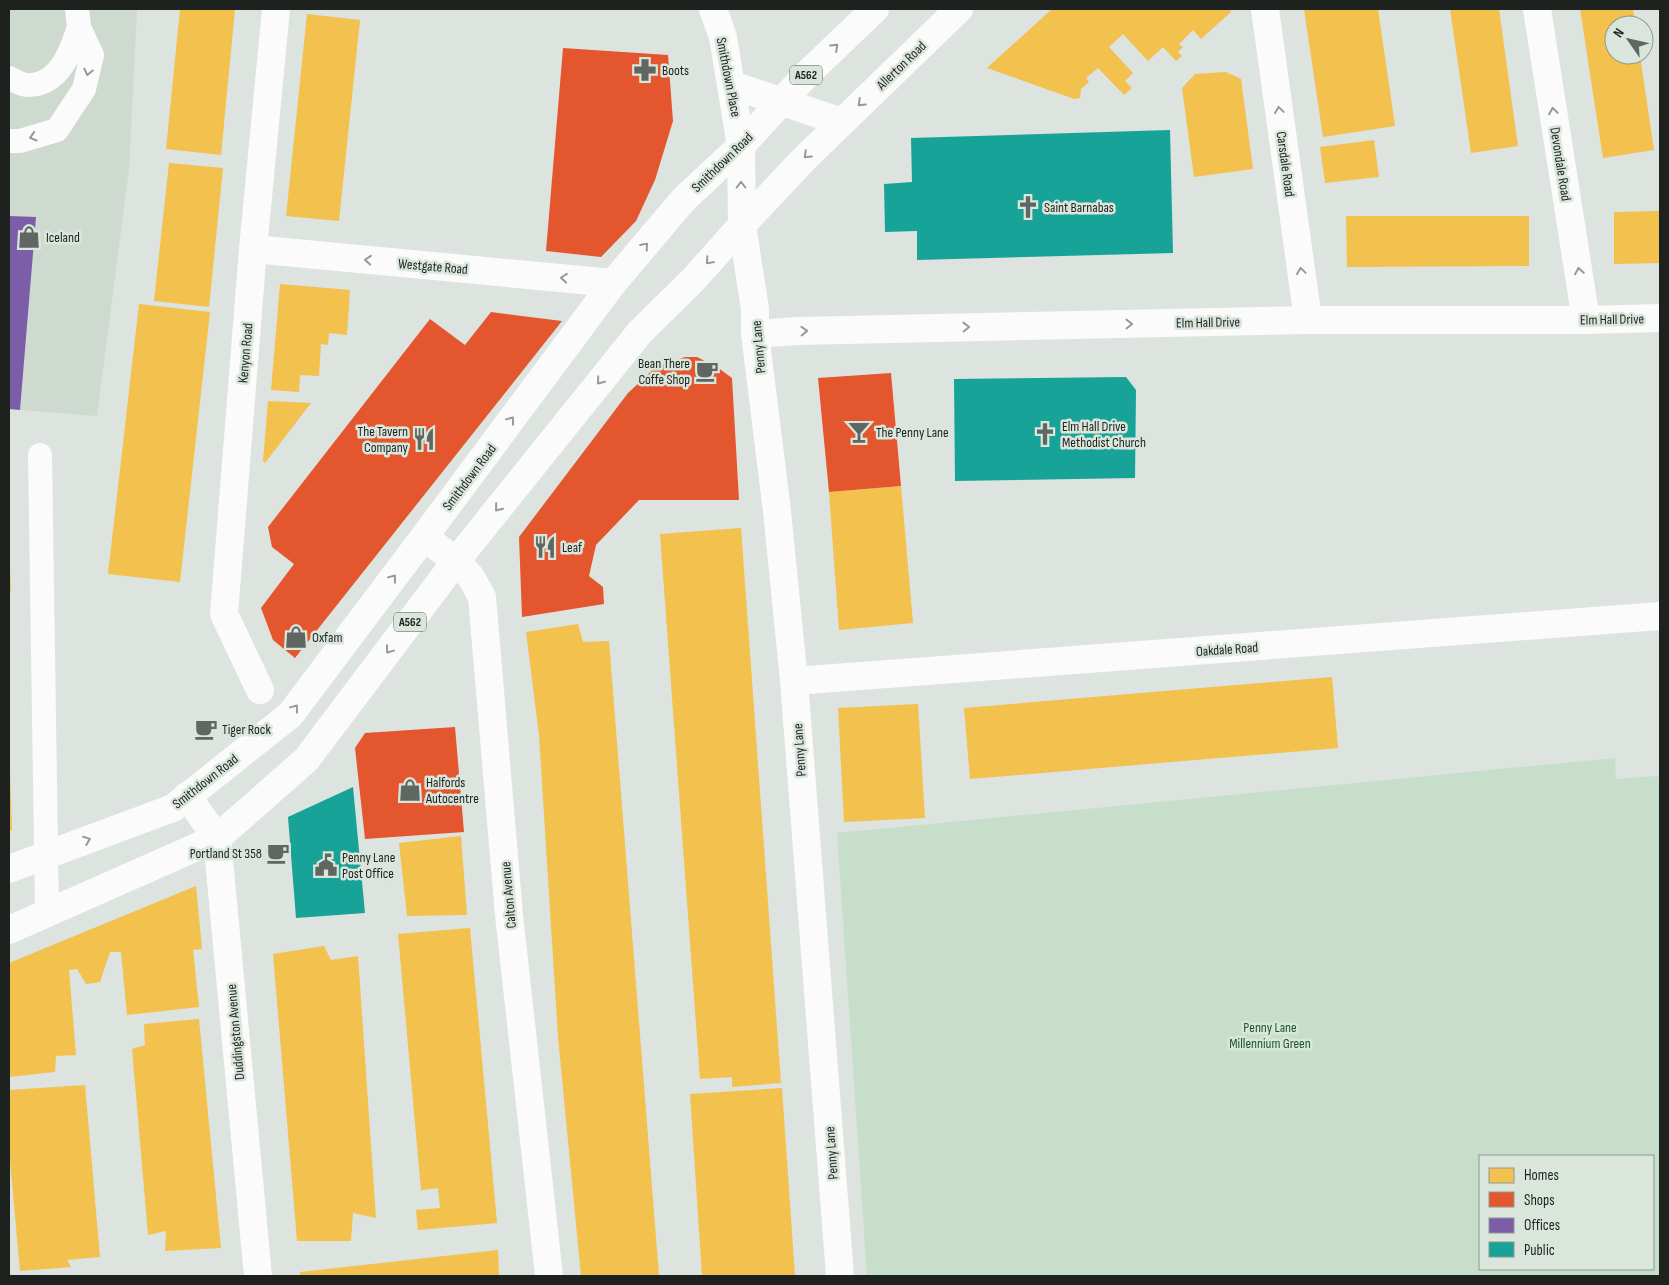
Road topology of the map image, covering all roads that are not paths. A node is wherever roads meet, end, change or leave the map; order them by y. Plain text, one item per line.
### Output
1 (276, 9) edge
2 (713, 9) edge
3 (875, 9) edge
4 (959, 9) edge
5 (1265, 9) edge
6 (1536, 9) edge
7 (78, 18) edge
8 (9, 78) edge
9 (732, 85) junction
10 (782, 102) junction
11 (842, 122) junction
12 (9, 141) edge
13 (741, 146) junction
14 (742, 225) junction
15 (253, 249) junction
16 (613, 283) junction
17 (1660, 318) edge
18 (1308, 320) junction
19 (1586, 320) junction
20 (755, 334) junction
21 (40, 455) dead end
22 (424, 537) junction
23 (456, 561) junction
24 (1660, 616) edge
25 (794, 681) junction
26 (260, 690) dead end
27 (187, 796) junction
28 (217, 838) junction
29 (46, 855) junction
30 (9, 869) edge
31 (47, 913) junction
32 (9, 930) edge
33 (258, 1276) edge
34 (549, 1276) edge
35 (840, 1276) edge

1 - 15 main road, Kenyon Road
2 - 9 main road, Smithdown Place
10 -> 3 main road, Smithdown Road / A562
4 -> 11 main road, Allerton Road / A562
18 -> 5 main road, Carsdale Road
19 -> 6 main road, Devondale Road
7 - 8 lane
7 -> 12 lane
9 - 10 main road
9 - 13 main road, Smithdown Place
10 - 11 main road
10 - 13 main road, Smithdown Road / A562
11 -> 14 main road, A562
14 -> 13 main road, Smithdown Place
16 -> 13 main road, Smithdown Road / A562
14 - 20 main road, Penny Lane
14 -> 23 main road, A562
16 -> 15 main road, Westgate Road
15 - 26 main road, Kenyon Road
22 -> 16 main road, Smithdown Road / A562
17 - 19 main road, Elm Hall Drive
18 - 19 main road, Elm Hall Drive
20 -> 18 main road, Elm Hall Drive
20 - 25 main road, Penny Lane
21 - 29 lane
22 - 23 main road, Calton Avenue
27 -> 22 main road, Smithdown Road / A562
23 -> 28 main road, A562
23 - 34 main road, Calton Avenue
24 - 25 main road, Oakdale Road
25 - 35 main road, Penny Lane
27 - 28 main road
29 -> 27 main road, Smithdown Road / A562
28 - 31 main road, A562
28 - 33 main road, Duddingston Avenue
29 - 30 main road, Smithdown Road / A562
29 - 31 lane
31 - 32 main road, A562

